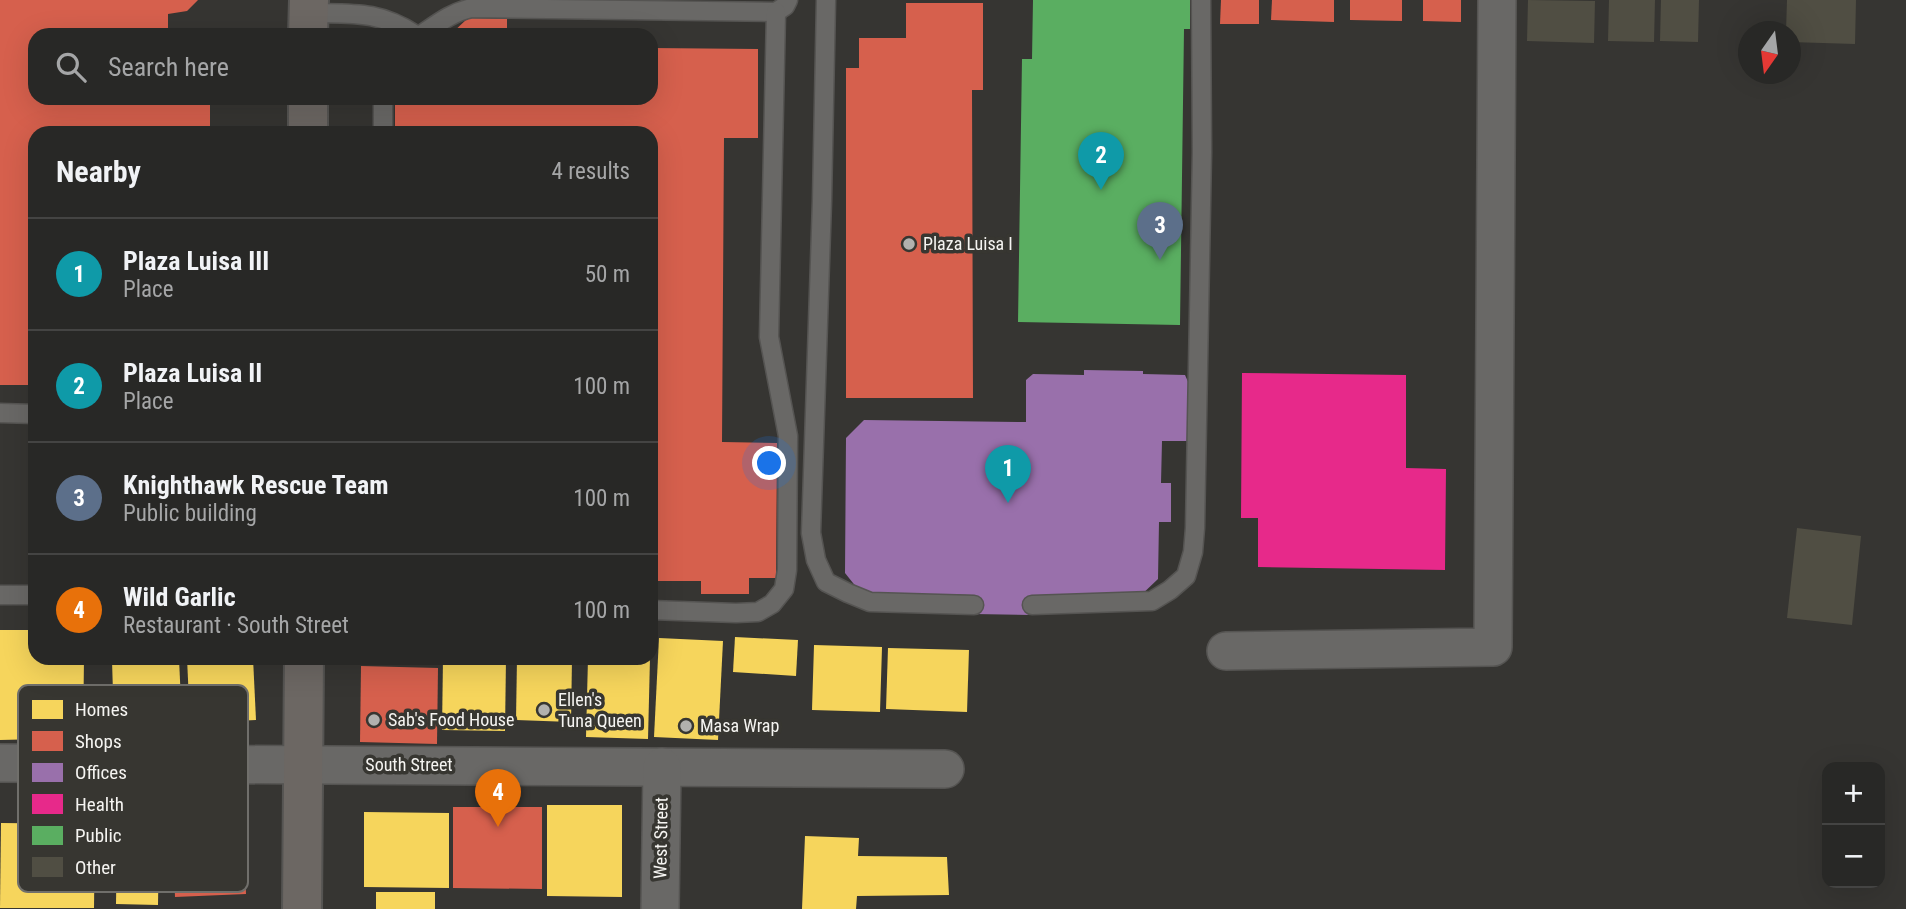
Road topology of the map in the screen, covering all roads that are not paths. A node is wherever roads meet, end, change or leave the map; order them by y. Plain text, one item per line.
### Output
1 (826, 0) edge
2 (1200, 0) edge
3 (1497, 0) edge
4 (472, 4) edge
5 (740, 6) edge
6 (782, 6) edge
7 (309, 16) edge
8 (407, 28) edge
9 (430, 28) edge
10 (308, 105) edge
11 (383, 105) edge
12 (308, 126) edge
13 (383, 126) edge
14 (0, 413) edge
15 (28, 414) edge
16 (0, 595) edge
17 (28, 595) edge
18 (974, 605) dead end
19 (1032, 605) dead end
20 (658, 610) edge
21 (1226, 651) dead end
22 (304, 665) edge
23 (0, 763) edge
24 (18, 763) edge
25 (248, 765) edge
26 (304, 765) junction
27 (662, 767) junction
28 (944, 769) dead end
29 (302, 909) edge
30 (660, 909) edge

1 - 18 lane
2 - 19 lane
3 - 21 street
4 - 5 lane
4 - 9 lane
5 - 6 lane
6 - 20 lane
7 - 8 lane
10 - 12 main road
11 - 13 lane
14 - 15 lane
16 - 17 lane
22 - 26 main road
23 - 24 street, South Street
25 - 26 street, South Street
26 - 27 street, South Street
26 - 29 main road
27 - 28 street, South Street
27 - 30 street, West Street

